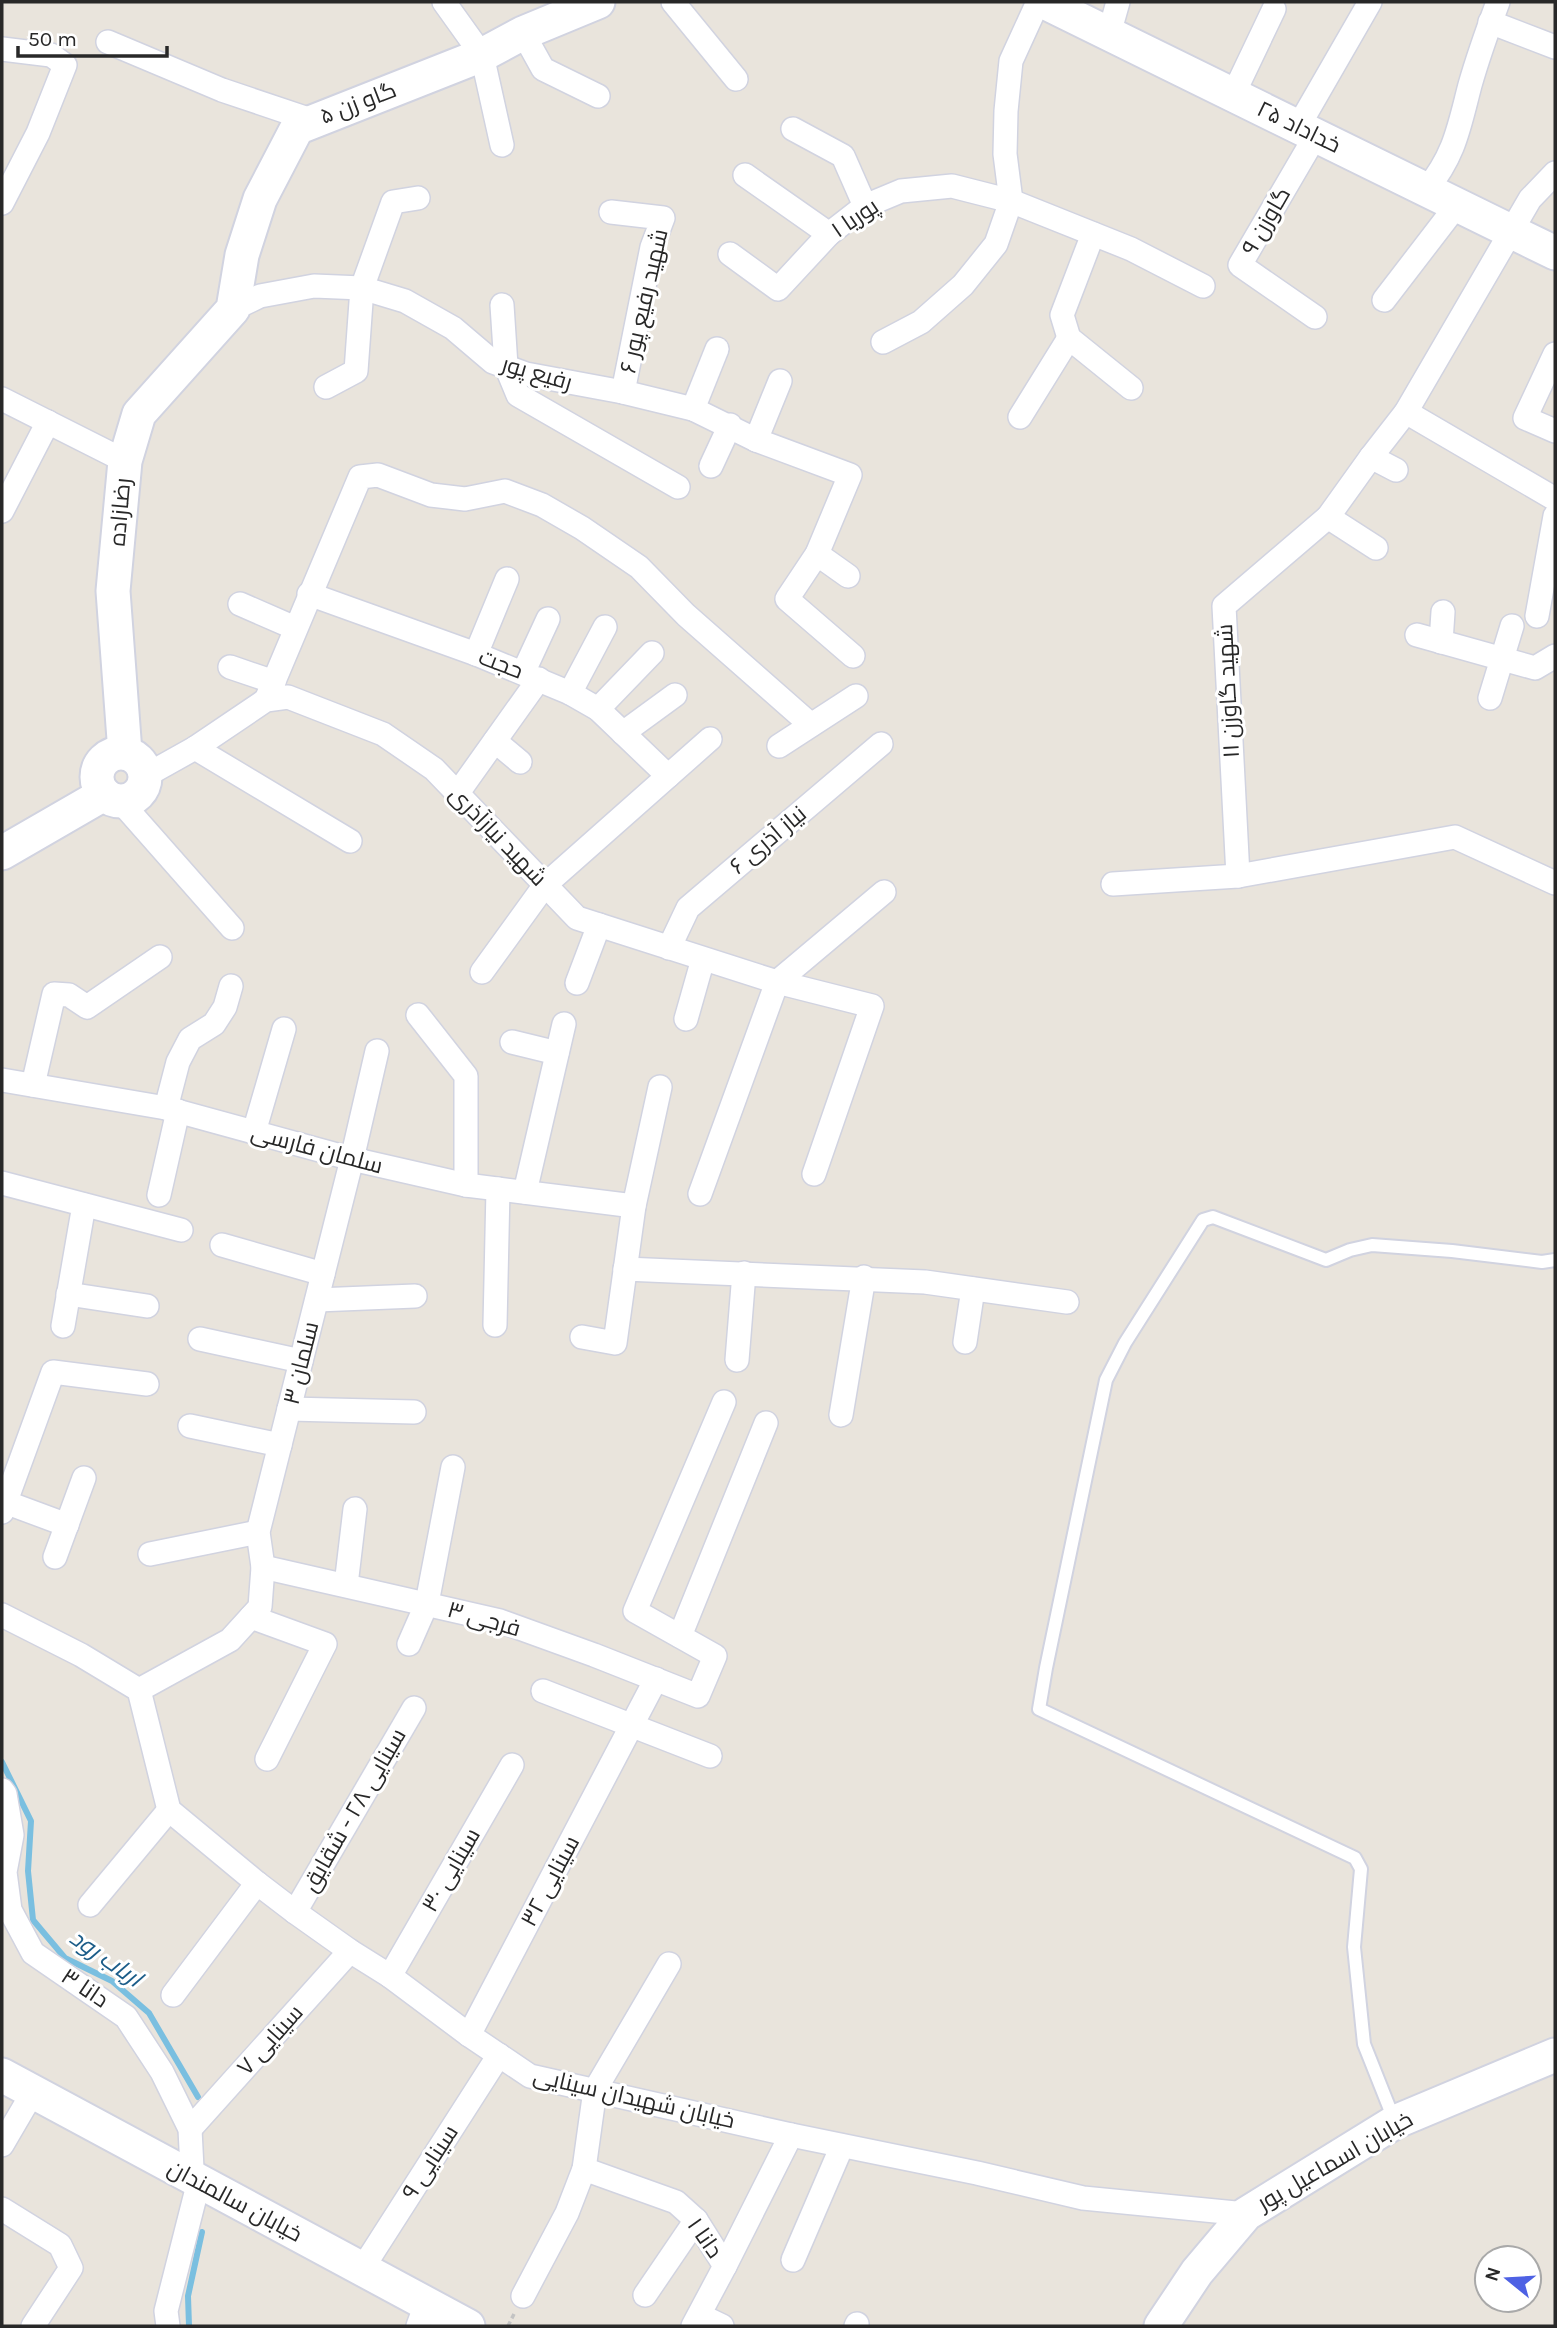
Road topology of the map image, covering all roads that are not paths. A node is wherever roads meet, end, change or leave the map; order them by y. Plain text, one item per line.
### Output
1 (444, 2) edge
2 (598, 2) edge
3 (673, 2) edge
4 (1038, 2) edge
5 (1044, 2) edge
6 (1118, 2) edge
7 (1370, 2) edge
8 (1274, 9) dead end
9 (1494, 12) edge
10 (523, 33) junction
11 (1110, 34) junction
12 (108, 42) dead end
13 (1555, 47) edge
14 (2, 50) edge
15 (482, 55) junction
16 (736, 79) dead end
17 (1234, 95) junction
18 (598, 96) dead end
19 (314, 121) junction
20 (793, 129) dead end
21 (1307, 131) junction
22 (502, 145) dead end
23 (1555, 173) edge
24 (746, 175) dead end
25 (1426, 190) junction
26 (418, 198) dead end
27 (1012, 201) junction
28 (2, 203) edge
29 (1457, 205) junction
30 (865, 206) junction
31 (611, 212) dead end
32 (1511, 232) junction
33 (830, 233) junction
34 (1093, 234) junction
35 (1555, 253) edge
36 (730, 254) dead end
37 (1203, 286) dead end
38 (362, 288) junction
39 (1384, 300) dead end
40 (502, 305) dead end
41 (233, 309) junction
42 (1315, 317) dead end
43 (1069, 338) junction
44 (883, 342) dead end
45 (716, 349) dead end
46 (1555, 354) edge
47 (506, 366) junction
48 (780, 381) dead end
49 (326, 387) dead end
50 (1131, 388) dead end
51 (623, 392) junction
52 (2, 399) edge
53 (693, 409) junction
54 (1406, 412) junction
55 (1020, 417) dead end
56 (48, 422) junction
57 (730, 425) junction
58 (1555, 432) edge
59 (756, 440) junction
60 (1371, 457) junction
61 (125, 461) junction
62 (710, 466) dead end
63 (1396, 470) dead end
64 (678, 487) dead end
65 (1555, 499) edge
66 (2, 511) edge
67 (1555, 516) edge
68 (1328, 517) junction
69 (1376, 548) dead end
70 (817, 554) junction
71 (848, 576) dead end
72 (507, 579) dead end
73 (309, 594) junction
74 (240, 604) dead end
75 (1443, 612) dead end
76 (1537, 616) dead end
77 (548, 619) dead end
78 (1512, 626) dead end
79 (604, 627) dead end
80 (295, 628) junction
81 (1417, 635) dead end
82 (1441, 642) junction
83 (652, 653) dead end
84 (475, 654) junction
85 (853, 656) dead end
86 (1555, 656) edge
87 (1503, 659) junction
88 (230, 667) dead end
89 (531, 676) junction
90 (270, 691) junction
91 (570, 693) junction
92 (675, 695) dead end
93 (856, 696) dead end
94 (1490, 698) dead end
95 (598, 709) junction
96 (811, 725) junction
97 (623, 733) junction
98 (710, 739) dead end
99 (495, 741) junction
100 (881, 744) dead end
101 (779, 746) dead end
102 (195, 748) junction
103 (520, 762) dead end
104 (135, 764) junction
105 (668, 776) junction
106 (457, 794) junction
107 (112, 798) junction
108 (350, 841) dead end
109 (2, 853) edge
110 (1238, 876) junction
111 (1553, 876) edge
112 (1113, 884) dead end
113 (545, 885) junction
114 (884, 892) dead end
115 (599, 925) junction
116 (232, 929) dead end
117 (669, 948) junction
118 (160, 957) dead end
119 (703, 959) junction
120 (482, 972) dead end
121 (777, 982) junction
122 (577, 983) dead end
123 (231, 986) dead end
124 (418, 1014) dead end
125 (687, 1019) dead end
126 (564, 1024) dead end
127 (285, 1029) dead end
128 (512, 1041) dead end
129 (377, 1051) dead end
130 (557, 1053) junction
131 (2, 1080) edge
132 (33, 1085) junction
133 (660, 1087) dead end
134 (172, 1110) junction
135 (254, 1132) junction
136 (352, 1159) junction
137 (814, 1174) dead end
138 (2, 1183) edge
139 (466, 1185) junction
140 (498, 1189) junction
141 (525, 1192) junction
142 (700, 1194) dead end
143 (159, 1195) dead end
144 (84, 1205) junction
145 (634, 1206) junction
146 (181, 1230) dead end
147 (222, 1245) dead end
148 (1555, 1260) edge
149 (625, 1269) junction
150 (744, 1273) junction
151 (323, 1274) junction
152 (864, 1277) junction
153 (973, 1289) junction
154 (68, 1294) junction
155 (415, 1296) dead end
156 (317, 1300) junction
157 (1067, 1302) dead end
158 (147, 1306) dead end
159 (495, 1325) dead end
160 (63, 1326) dead end
161 (582, 1337) dead end
162 (200, 1339) dead end
163 (965, 1342) dead end
164 (737, 1360) dead end
165 (301, 1361) junction
166 (147, 1384) dead end
167 (723, 1402) dead end
168 (289, 1409) junction
169 (414, 1412) dead end
170 (841, 1415) dead end
171 (766, 1423) dead end
172 (190, 1426) dead end
173 (280, 1445) junction
174 (453, 1467) dead end
175 (84, 1478) dead end
176 (4, 1507) edge
177 (355, 1509) dead end
178 (67, 1525) junction
179 (258, 1532) junction
180 (150, 1553) dead end
181 (55, 1557) dead end
182 (263, 1567) junction
183 (346, 1585) junction
184 (428, 1603) junction
185 (2, 1615) edge
186 (251, 1617) junction
187 (680, 1636) junction
188 (409, 1644) dead end
189 (656, 1679) junction
190 (139, 1690) junction
191 (543, 1691) dead end
192 (414, 1708) dead end
193 (631, 1726) junction
194 (710, 1756) dead end
195 (267, 1759) dead end
196 (512, 1765) dead end
197 (2, 1790) edge
198 (169, 1810) junction
199 (257, 1883) junction
200 (90, 1905) dead end
201 (295, 1912) junction
202 (350, 1951) junction
203 (668, 1964) dead end
204 (390, 1976) junction
205 (173, 1995) dead end
206 (469, 2035) junction
207 (499, 2055) junction
208 (1555, 2055) edge
209 (2, 2075) edge
210 (595, 2090) junction
211 (33, 2092) junction
212 (1395, 2122) junction
213 (190, 2129) junction
214 (791, 2135) junction
215 (2, 2145) edge
216 (842, 2146) junction
217 (583, 2169) junction
218 (199, 2181) junction
219 (2, 2209) edge
220 (1246, 2214) junction
221 (696, 2220) junction
222 (793, 2260) dead end
223 (724, 2266) junction
224 (362, 2269) junction
225 (645, 2295) dead end
226 (523, 2296) dead end
227 (422, 2315) edge
228 (697, 2321) edge
229 (33, 2326) edge
230 (168, 2326) edge
231 (468, 2326) edge
232 (722, 2326) edge
233 (1161, 2326) edge

1 - 15 street
2 - 10 street, گاو زن ۵
3 - 16 street
4 - 27 street
5 - 11 street, خداداد ۲۵
6 - 11 street
7 - 21 street
8 - 17 street
9 - 13 street
9 - 25 street
10 - 15 street, گاو زن ۵
10 - 18 street
11 - 17 street, خداداد ۲۵
12 - 19 street
14 - 28 street
15 - 19 street, گاو زن ۵
15 - 22 street
17 - 21 street, خداداد ۲۵
19 - 41 street, گاو زن ۵
20 - 30 street
21 - 25 street, خداداد ۲۵
21 - 42 street, گاوزن ۹
23 - 32 street, شهید گاوزن ۱۱
24 - 33 street
25 - 29 street, خداداد ۲۵
26 - 38 street
27 - 30 street, پوریا ۱
27 - 34 street, پوریا ۱
27 - 44 street
29 - 32 street, خداداد ۲۵
29 - 39 street
30 - 33 street, پوریا ۱
31 - 51 street, شهید رفیع پور ۶
32 - 35 street, خداداد ۲۵
32 - 54 street, شهید گاوزن ۱۱
33 - 36 street, پوریا ۱
34 - 37 street, پوریا ۱
34 - 43 street
38 - 41 street, رفیع پور
38 - 47 street, رفیع پور
38 - 49 street
40 - 47 street
41 - 61 street, رضازاده
43 - 50 street
43 - 55 street
45 - 53 street
46 - 58 street
47 - 51 street, رفیع پور
47 - 64 street
48 - 59 street
51 - 53 street, رفیع پور
52 - 56 street
53 - 57 street, رفیع پور
54 - 60 street, شهید گاوزن ۱۱
54 - 65 street
56 - 61 street
56 - 66 street
57 - 59 street, رفیع پور
57 - 62 street
59 - 70 street, رفیع پور
60 - 63 street
60 - 68 street, شهید گاوزن ۱۱
61 - 104 street, رضازاده
67 - 76 street
68 - 69 street
68 - 110 street, شهید گاوزن ۱۱
70 - 71 street
70 - 85 street
72 - 84 street
73 - 80 street
73 - 84 street, حجت
73 - 96 street
74 - 80 street
75 - 82 street
77 - 89 street
78 - 87 street
79 - 91 street
80 - 90 street
81 - 82 street
82 - 87 street
83 - 95 street
84 - 89 street, حجت
86 - 87 street
87 - 94 street
88 - 90 street, شهید نیازآذری
89 - 91 street, حجت
89 - 99 street
90 - 102 street
90 - 106 street, شهید نیازآذری
91 - 95 street, حجت
92 - 97 street
93 - 96 street
95 - 97 street, حجت
96 - 101 street
97 - 105 street, حجت
98 - 105 street
99 - 103 street
99 - 106 street
100 - 117 street, نیاز آذری ۶
102 - 104 street
102 - 108 street
104 - 107 street
105 - 113 street
106 - 113 street, شهید نیازآذری
107 - 109 street
107 - 116 street
110 - 111 street
110 - 112 street
113 - 115 street, شهید نیازآذری
113 - 120 street
114 - 121 street
115 - 117 street, شهید نیازآذری
115 - 122 street
117 - 119 street, شهید نیازآذری
118 - 132 street
119 - 121 street, شهید نیازآذری
119 - 125 street
121 - 137 street, شهید نیازآذری
121 - 142 street
123 - 134 street
124 - 139 street
126 - 130 street
127 - 135 street
128 - 130 street
129 - 136 street, سلمان ۳
130 - 141 street
131 - 132 street, سلمان فارسی
132 - 134 street, سلمان فارسی
133 - 145 street
134 - 135 street, سلمان فارسی
134 - 143 street
135 - 136 street, سلمان فارسی
136 - 139 street, سلمان فارسی
136 - 151 street, سلمان ۳
138 - 144 street
139 - 140 street, سلمان فارسی
140 - 141 street, سلمان فارسی
140 - 159 street
141 - 145 street, سلمان فارسی
144 - 146 street
144 - 154 street
145 - 149 street
147 - 151 street
148 - 212 lane
149 - 150 street
149 - 161 street
150 - 152 street
150 - 164 street
151 - 156 street, سلمان ۳
152 - 153 street
152 - 170 street
153 - 157 street
153 - 163 street
154 - 158 street
154 - 160 street
155 - 156 street
156 - 165 street, سلمان ۳
162 - 165 street
165 - 168 street, سلمان ۳
166 - 176 street
167 - 187 street
168 - 169 street
168 - 173 street, سلمان ۳
171 - 187 street
172 - 173 street
173 - 179 street, سلمان ۳
174 - 184 street
175 - 178 street
176 - 178 street
177 - 183 street
178 - 181 street
179 - 180 street
179 - 182 street, سلمان ۳
182 - 183 street, فرجی ۳
182 - 186 street, سلمان ۳
183 - 184 street, فرجی ۳
184 - 188 street
184 - 189 street, فرجی ۳
185 - 190 street
186 - 190 street
186 - 195 street
187 - 189 street, فرجی ۳
189 - 193 street, سینایی ۳۲
190 - 198 street
191 - 193 street
192 - 201 street, سینایی ۲۸ - شقایق
193 - 194 street
193 - 206 street, سینایی ۳۲
196 - 204 street, سینایی ۳۰
197 - 213 street, دانا ۳
198 - 199 street, خیابان شهیدان سینایی
198 - 200 street
199 - 201 street, خیابان شهیدان سینایی
199 - 205 street
201 - 202 street, خیابان شهیدان سینایی
202 - 204 street, خیابان شهیدان سینایی
202 - 213 street, سینایی ۷
203 - 210 street
204 - 206 street, خیابان شهیدان سینایی
206 - 207 street, خیابان شهیدان سینایی
207 - 210 street, خیابان شهیدان سینایی
207 - 224 street, سینایی ۹
208 - 212 street, خیابان اسماعیل پور
209 - 211 street, خیابان سالمندان
210 - 214 street, خیابان شهیدان سینایی
210 - 217 street
211 - 215 street
211 - 218 street, خیابان سالمندان
212 - 220 street, خیابان اسماعیل پور
213 - 218 street, دانا ۳
214 - 216 street, خیابان شهیدان سینایی
214 - 223 street
216 - 220 street, خیابان شهیدان سینایی
216 - 222 street
217 - 221 street, دانا ۱
217 - 226 street
218 - 224 street, خیابان سالمندان
218 - 230 street
219 - 229 street
220 - 233 street, خیابان اسماعیل پور
221 - 223 street, دانا ۱
221 - 225 street
223 - 228 street, دانا ۱
224 - 227 street, خیابان سالمندان
227 - 231 street, خیابان سالمندان
228 - 232 street

